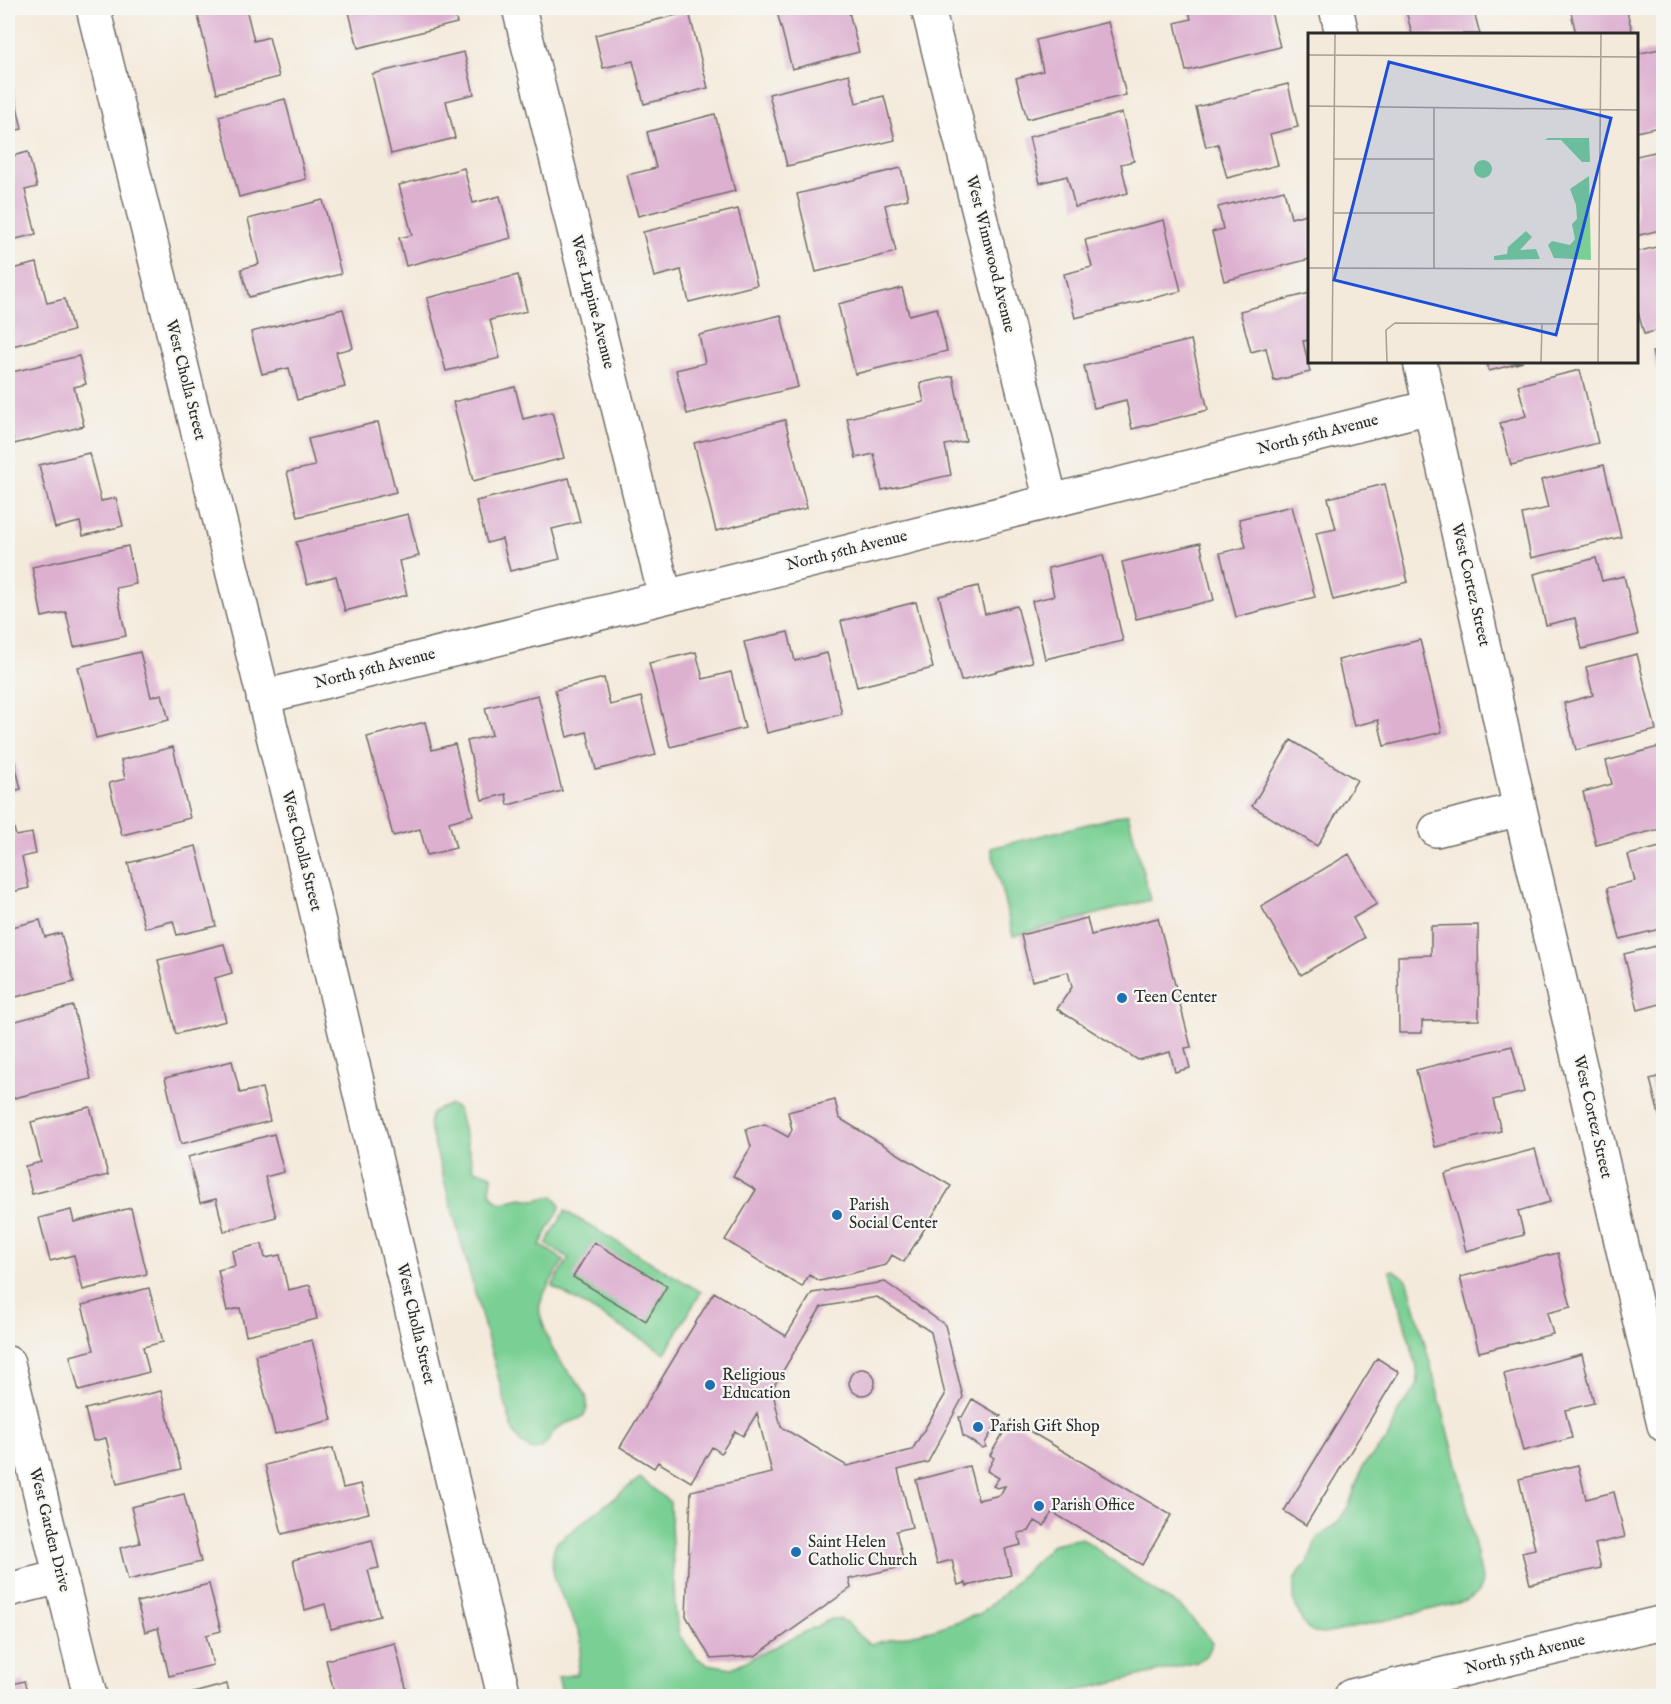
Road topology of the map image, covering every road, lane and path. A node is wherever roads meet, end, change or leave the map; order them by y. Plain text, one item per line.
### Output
1 (93, 8) edge
2 (519, 8) edge
3 (928, 8) edge
4 (1336, 8) edge
5 (1342, 33) edge
6 (1420, 363) edge
7 (1430, 407) junction
8 (1051, 501) junction
9 (665, 597) junction
10 (263, 697) junction
11 (1521, 809) junction
12 (1436, 830) dead end
13 (8, 1363) edge
14 (1664, 1425) edge
15 (60, 1577) junction
16 (8, 1590) edge
17 (1664, 1622) edge
18 (90, 1696) edge
19 (504, 1696) edge
20 (1352, 1696) edge

1 - 10 street, West Cholla Street
2 - 9 street, West Lupine Avenue
3 - 8 street, West Winnwood Avenue
4 - 5 street
6 - 7 street, West Cortez Street
7 - 8 street, North 56th Avenue
7 - 11 street, West Cortez Street
8 - 9 street, North 56th Avenue
9 - 10 street, North 56th Avenue
10 - 19 street, West Cholla Street
11 - 12 street
11 - 14 street, West Cortez Street
13 - 15 street, West Garden Drive
15 - 16 street
15 - 18 street, West Garden Drive
17 - 20 street, North 55th Avenue

